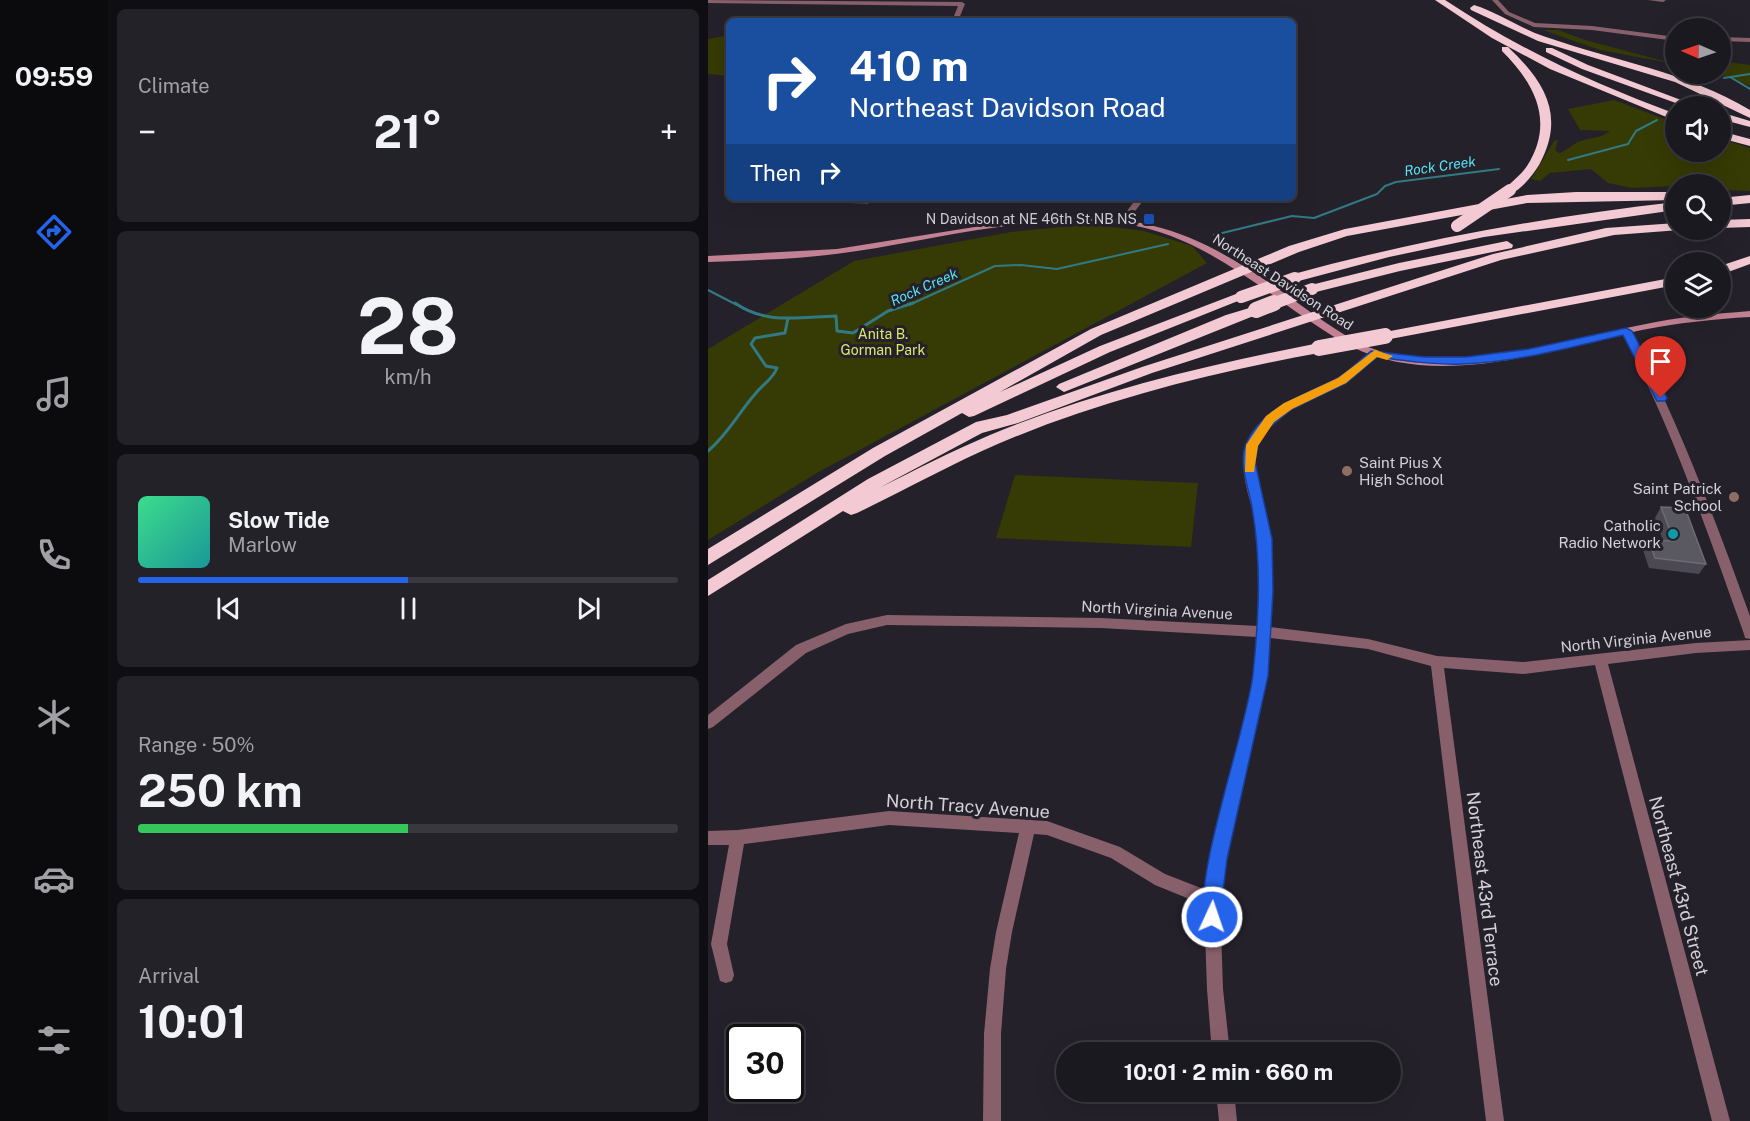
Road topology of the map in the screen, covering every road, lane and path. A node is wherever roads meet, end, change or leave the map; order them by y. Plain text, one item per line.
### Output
1 (1439, 0) edge
2 (1463, 0) edge
3 (1495, 0) edge
4 (1651, 0) edge
5 (1663, 0) edge
6 (708, 1) edge
7 (1474, 8) junction
8 (956, 18) edge
9 (1491, 36) junction
10 (1665, 39) edge
11 (1731, 39) edge
12 (1750, 40) edge
13 (1665, 96) edge
14 (1746, 112) edge
15 (1665, 113) edge
16 (1731, 118) edge
17 (1750, 123) edge
18 (1731, 137) edge
19 (1750, 143) edge
20 (1665, 196) edge
21 (1747, 199) edge
22 (1731, 200) edge
23 (1139, 201) edge
24 (1665, 208) edge
25 (1124, 221) junction
26 (1750, 223) edge
27 (1731, 224) edge
28 (1665, 228) edge
29 (1616, 231) junction
30 (1375, 255) junction
31 (708, 258) edge
32 (1750, 260) edge
33 (1731, 267) edge
34 (1242, 269) junction
35 (1665, 283) edge
36 (1750, 314) edge
37 (1311, 316) junction
38 (1626, 331) junction
39 (1375, 353) junction
40 (973, 430) junction
41 (879, 452) junction
42 (782, 542) junction
43 (708, 558) edge
44 (708, 589) edge
45 (1264, 632) junction
46 (1750, 634) edge
47 (1750, 645) edge
48 (1600, 660) junction
49 (1437, 662) junction
50 (708, 723) edge
51 (1028, 827) junction
52 (738, 837) junction
53 (708, 838) edge
54 (1212, 900) junction
55 (726, 975) dead end
56 (1220, 1042) edge
57 (1226, 1102) edge
58 (992, 1121) edge
59 (1228, 1121) edge
60 (1495, 1121) edge
61 (1721, 1121) edge

1 - 9 highway
2 - 7 highway
3 - 10 street
4 - 5 street
6 - 8 street
7 - 13 highway
7 - 14 highway
9 - 15 highway
9 - 30 highway, bridge
11 - 12 street
16 - 17 highway
18 - 19 highway
20 - 34 highway
21 - 22 highway
23 - 25 street
24 - 30 highway
25 - 31 street, Northeast Davidson Road
25 - 34 street, Northeast Davidson Road
26 - 27 highway
28 - 29 highway
29 - 37 highway
29 - 40 highway, bridge
30 - 41 highway, bridge
32 - 33 highway
34 - 37 street, Northeast Davidson Road
34 - 41 highway
35 - 42 highway, bridge
36 - 38 street, Northeast Davidson Road
37 - 39 street, Northeast Davidson Road
37 - 40 highway
38 - 39 street, Northeast Davidson Road
38 - 46 street
39 - 45 street
40 - 42 highway
41 - 43 highway
42 - 44 highway
45 - 49 street, North Virginia Avenue
45 - 50 street, North Virginia Avenue
45 - 54 street
47 - 48 street, North Virginia Avenue
48 - 49 street, North Virginia Avenue
48 - 61 street, Northeast 43rd Street
49 - 60 street, Northeast 43rd Terrace
51 - 52 street, North Tracy Avenue
51 - 54 street, North Tracy Avenue
51 - 58 street
52 - 53 street, North Tracy Avenue
52 - 55 street
54 - 56 street
57 - 59 street

